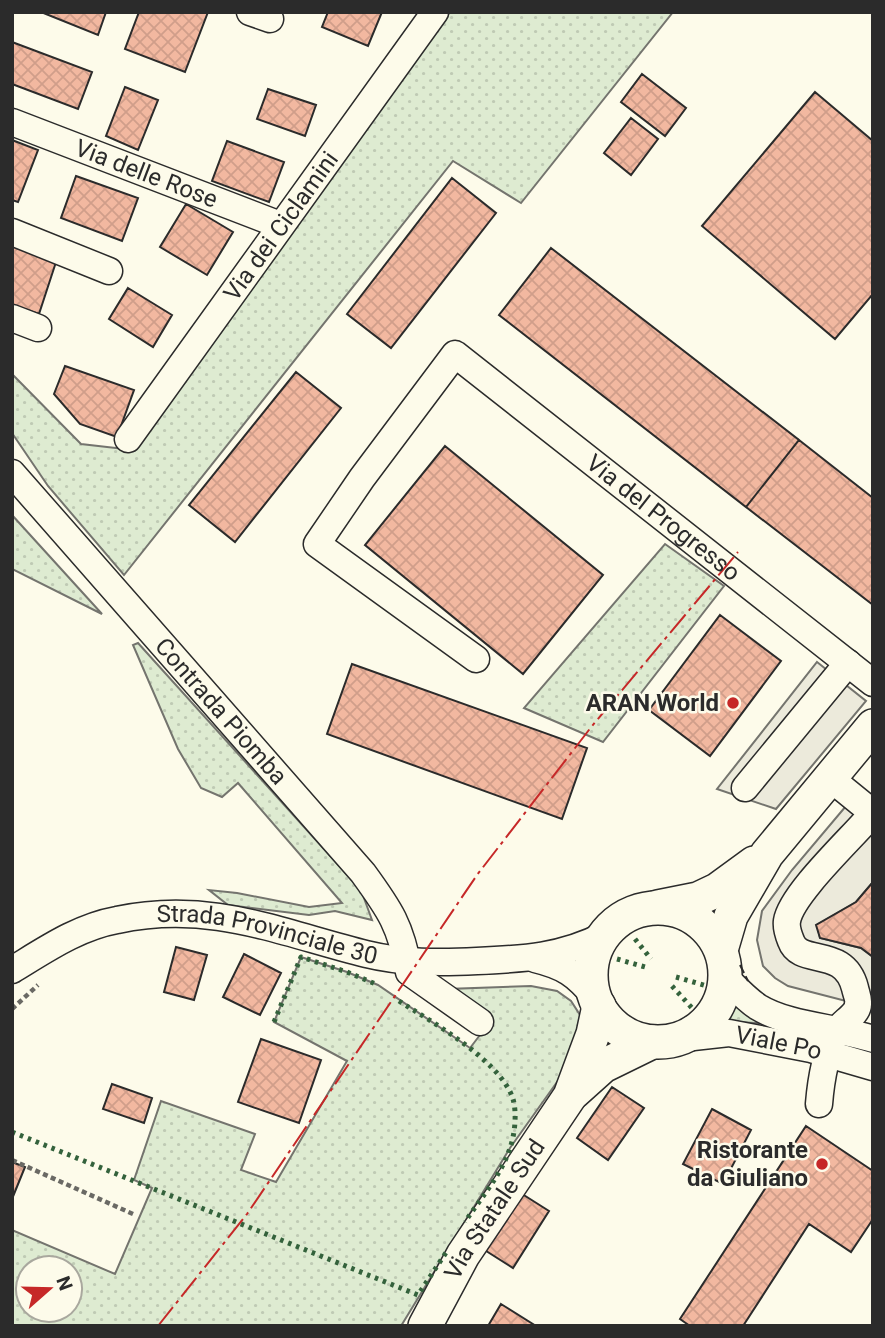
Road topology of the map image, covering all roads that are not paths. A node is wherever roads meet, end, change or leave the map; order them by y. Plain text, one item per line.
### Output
1 (435, 12) edge
2 (12, 122) edge
3 (280, 225) junction
4 (12, 232) edge
5 (109, 271) dead end
6 (12, 318) edge
7 (38, 328) dead end
8 (128, 439) dead end
9 (12, 473) edge
10 (476, 659) dead end
11 (848, 663) junction
12 (873, 682) edge
13 (873, 726) edge
14 (830, 778) junction
15 (745, 788) dead end
16 (873, 813) edge
17 (767, 854) junction
18 (652, 908) junction
19 (605, 934) junction
20 (533, 958) junction
21 (407, 961) junction
22 (723, 964) junction
23 (12, 970) edge
24 (597, 1002) junction
25 (480, 1022) dead end
26 (837, 1029) junction
27 (684, 1038) junction
28 (873, 1039) edge
29 (652, 1042) junction
30 (828, 1054) junction
31 (873, 1067) edge
32 (570, 1096) junction
33 (819, 1104) dead end
34 (425, 1326) edge

1 - 3 street, Via dei Ciclamini
2 - 3 street, Via delle Rose
3 - 8 street, Via dei Ciclamini
4 - 5 street
6 - 7 street
9 - 21 street, Contrada Piomba
10 - 11 street, Via del Progresso
11 - 12 street, Via del Progresso
11 - 15 street
13 - 14 main road
14 - 16 street
14 - 17 main road
16 - 26 street
17 - 18 main road
17 - 22 main road
18 - 19 main road
18 - 22 main road
19 - 20 street, Strada Provinciale 30
19 - 24 main road
20 - 21 street, Strada Provinciale 30
20 - 24 street, Strada Provinciale 30
21 - 23 street, Strada Provinciale 30
21 - 25 street
22 - 26 street, Viale Po
22 - 27 main road
24 - 29 main road
24 - 32 main road
26 - 28 street, Viale Po
26 - 30 street
27 - 29 main road
27 - 30 street, Viale Po
29 - 32 main road
30 - 31 street, Viale Po
30 - 33 street
32 - 34 main road, Via Statale Sud

